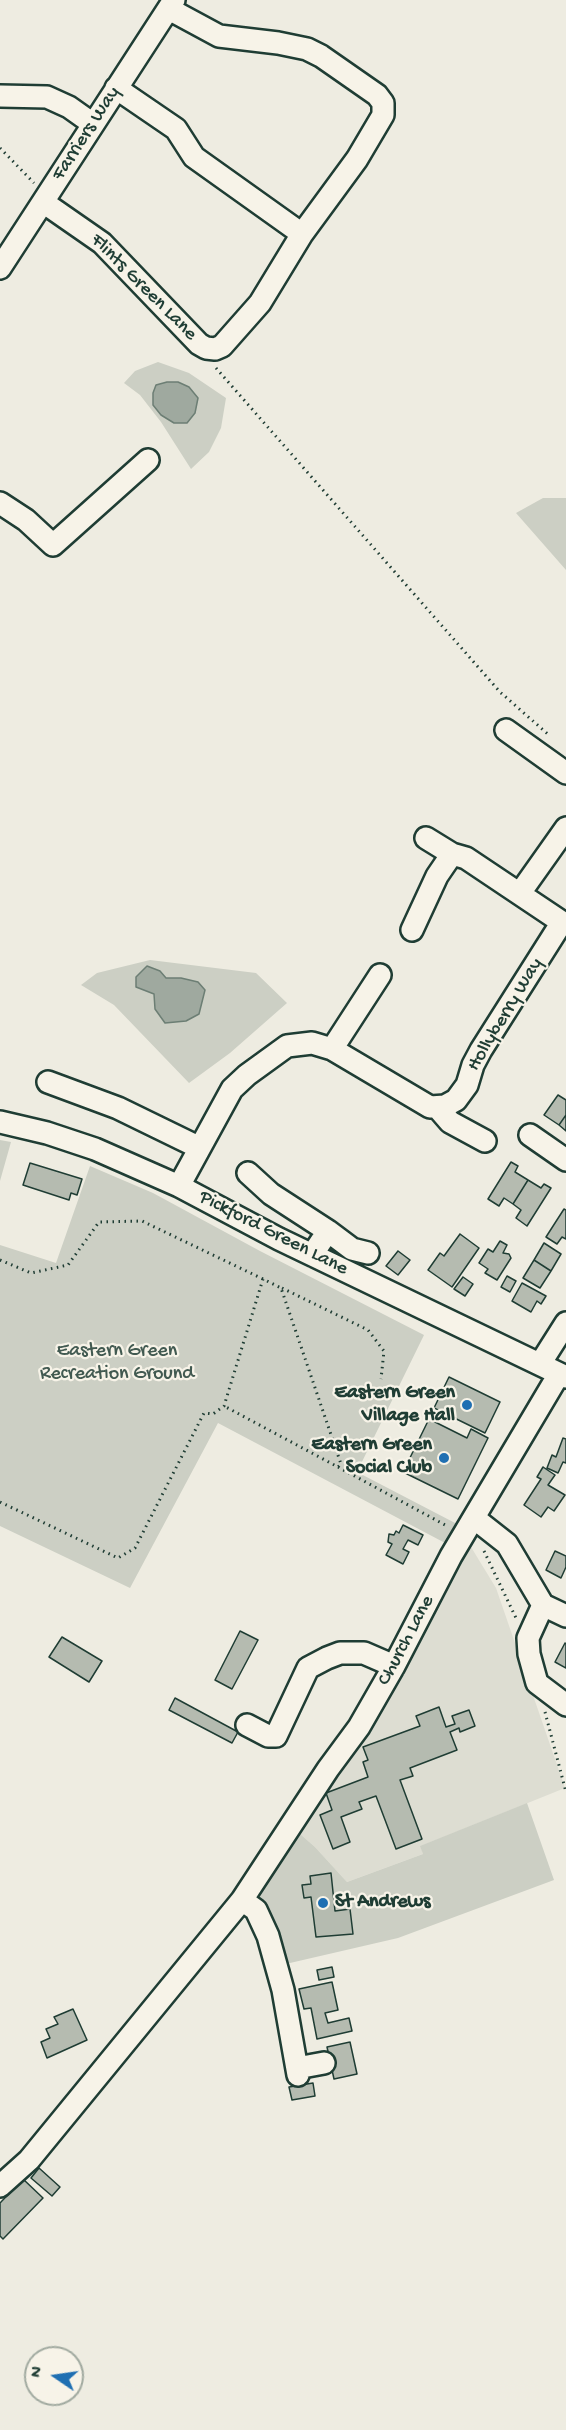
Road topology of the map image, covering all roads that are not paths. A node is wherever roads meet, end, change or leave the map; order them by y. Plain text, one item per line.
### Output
1 (172, 5) edge
2 (116, 88) junction
3 (0, 96) edge
4 (93, 124) junction
5 (42, 196) junction
6 (302, 234) junction
7 (0, 268) edge
8 (148, 460) dead end
9 (0, 503) edge
10 (506, 730) dead end
11 (566, 773) edge
12 (566, 828) edge
13 (426, 838) dead end
14 (452, 854) junction
15 (520, 893) junction
16 (564, 924) edge
17 (412, 930) dead end
18 (381, 975) dead end
19 (332, 1049) junction
20 (48, 1082) dead end
21 (437, 1107) junction
22 (0, 1122) edge
23 (530, 1135) dead end
24 (484, 1141) dead end
25 (198, 1147) junction
26 (566, 1160) edge
27 (248, 1173) dead end
28 (179, 1186) junction
29 (328, 1231) junction
30 (368, 1253) dead end
31 (312, 1255) junction
32 (566, 1323) edge
33 (540, 1364) junction
34 (563, 1376) edge
35 (469, 1526) junction
36 (543, 1605) junction
37 (566, 1616) edge
38 (394, 1666) junction
39 (566, 1705) edge
40 (247, 1725) dead end
41 (242, 1900) junction
42 (324, 2063) dead end
43 (0, 2186) edge

1 - 2 street, Farriers Way
1 - 6 street, Flints Green Lane
2 - 4 street, Farriers Way
2 - 6 street
3 - 4 street
4 - 5 street, Farriers Way
5 - 6 street, Flints Green Lane
5 - 7 street, Farriers Way
8 - 9 street
10 - 11 street
12 - 15 street
13 - 14 street
14 - 15 street
14 - 17 street
15 - 16 street
16 - 21 street, Hollyberry Way
18 - 19 street
19 - 21 street
19 - 25 street
20 - 25 street
21 - 24 street
22 - 28 street, Pickford Green Lane
23 - 26 street
25 - 28 street
27 - 29 street
28 - 31 street, Pickford Green Lane
29 - 30 street
29 - 31 street
31 - 33 street, Pickford Green Lane
32 - 33 street
33 - 34 street, Pickford Green Lane
34 - 35 street, Church Lane
35 - 36 street
35 - 38 street, Church Lane
36 - 37 street
36 - 39 street
38 - 40 street
38 - 41 street, Church Lane
41 - 42 street
41 - 43 street, Church Lane

